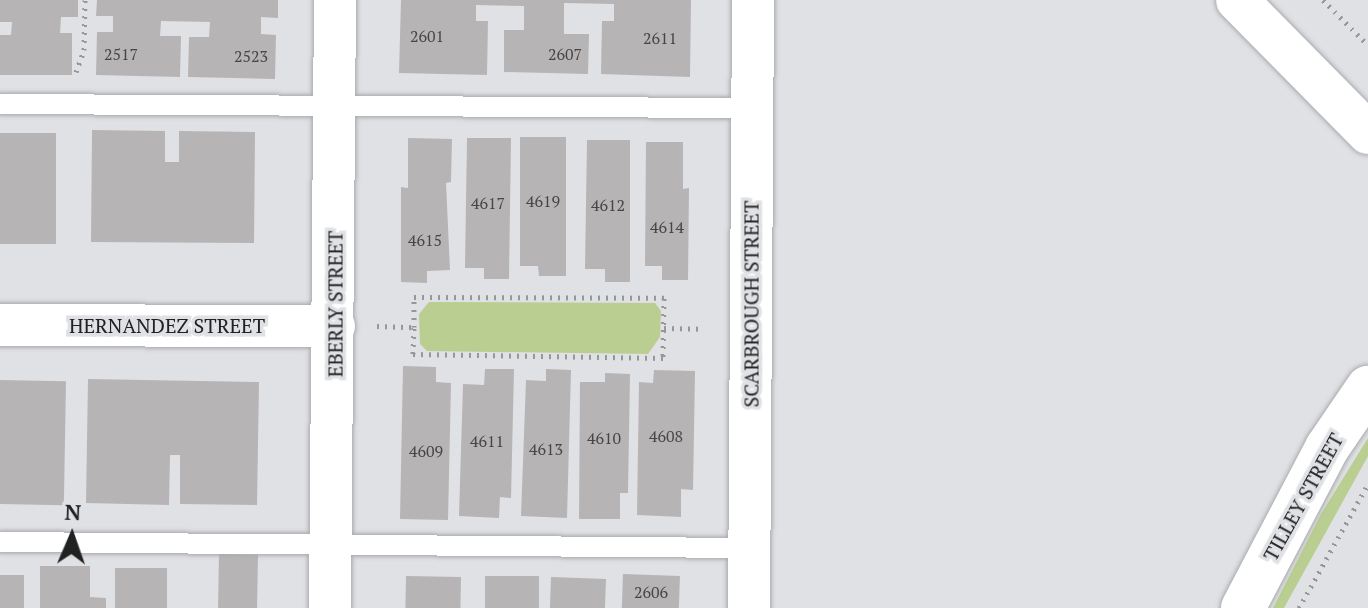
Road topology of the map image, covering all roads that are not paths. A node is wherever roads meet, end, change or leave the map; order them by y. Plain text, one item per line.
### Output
1 (335, 0) edge
2 (753, 0) edge
3 (1237, 0) edge
4 (0, 104) edge
5 (335, 108) junction
6 (751, 108) junction
7 (1368, 133) edge
8 (0, 325) edge
9 (334, 326) junction
10 (1368, 388) edge
11 (0, 542) edge
12 (330, 545) junction
13 (750, 548) junction
14 (330, 608) edge
15 (749, 608) edge
16 (1243, 608) edge

1 - 5 street, EBERLY STREET
2 - 6 street, SCARBROUGH STREET
3 - 7 street
4 - 5 lane
5 - 6 lane
5 - 9 street, EBERLY STREET
6 - 13 street, SCARBROUGH STREET
8 - 9 street, HERNANDEZ STREET
9 - 12 street, EBERLY STREET
10 - 16 street, TILLEY STREET
11 - 12 lane
12 - 13 lane
12 - 14 street, EBERLY STREET
13 - 15 street, SCARBROUGH STREET

